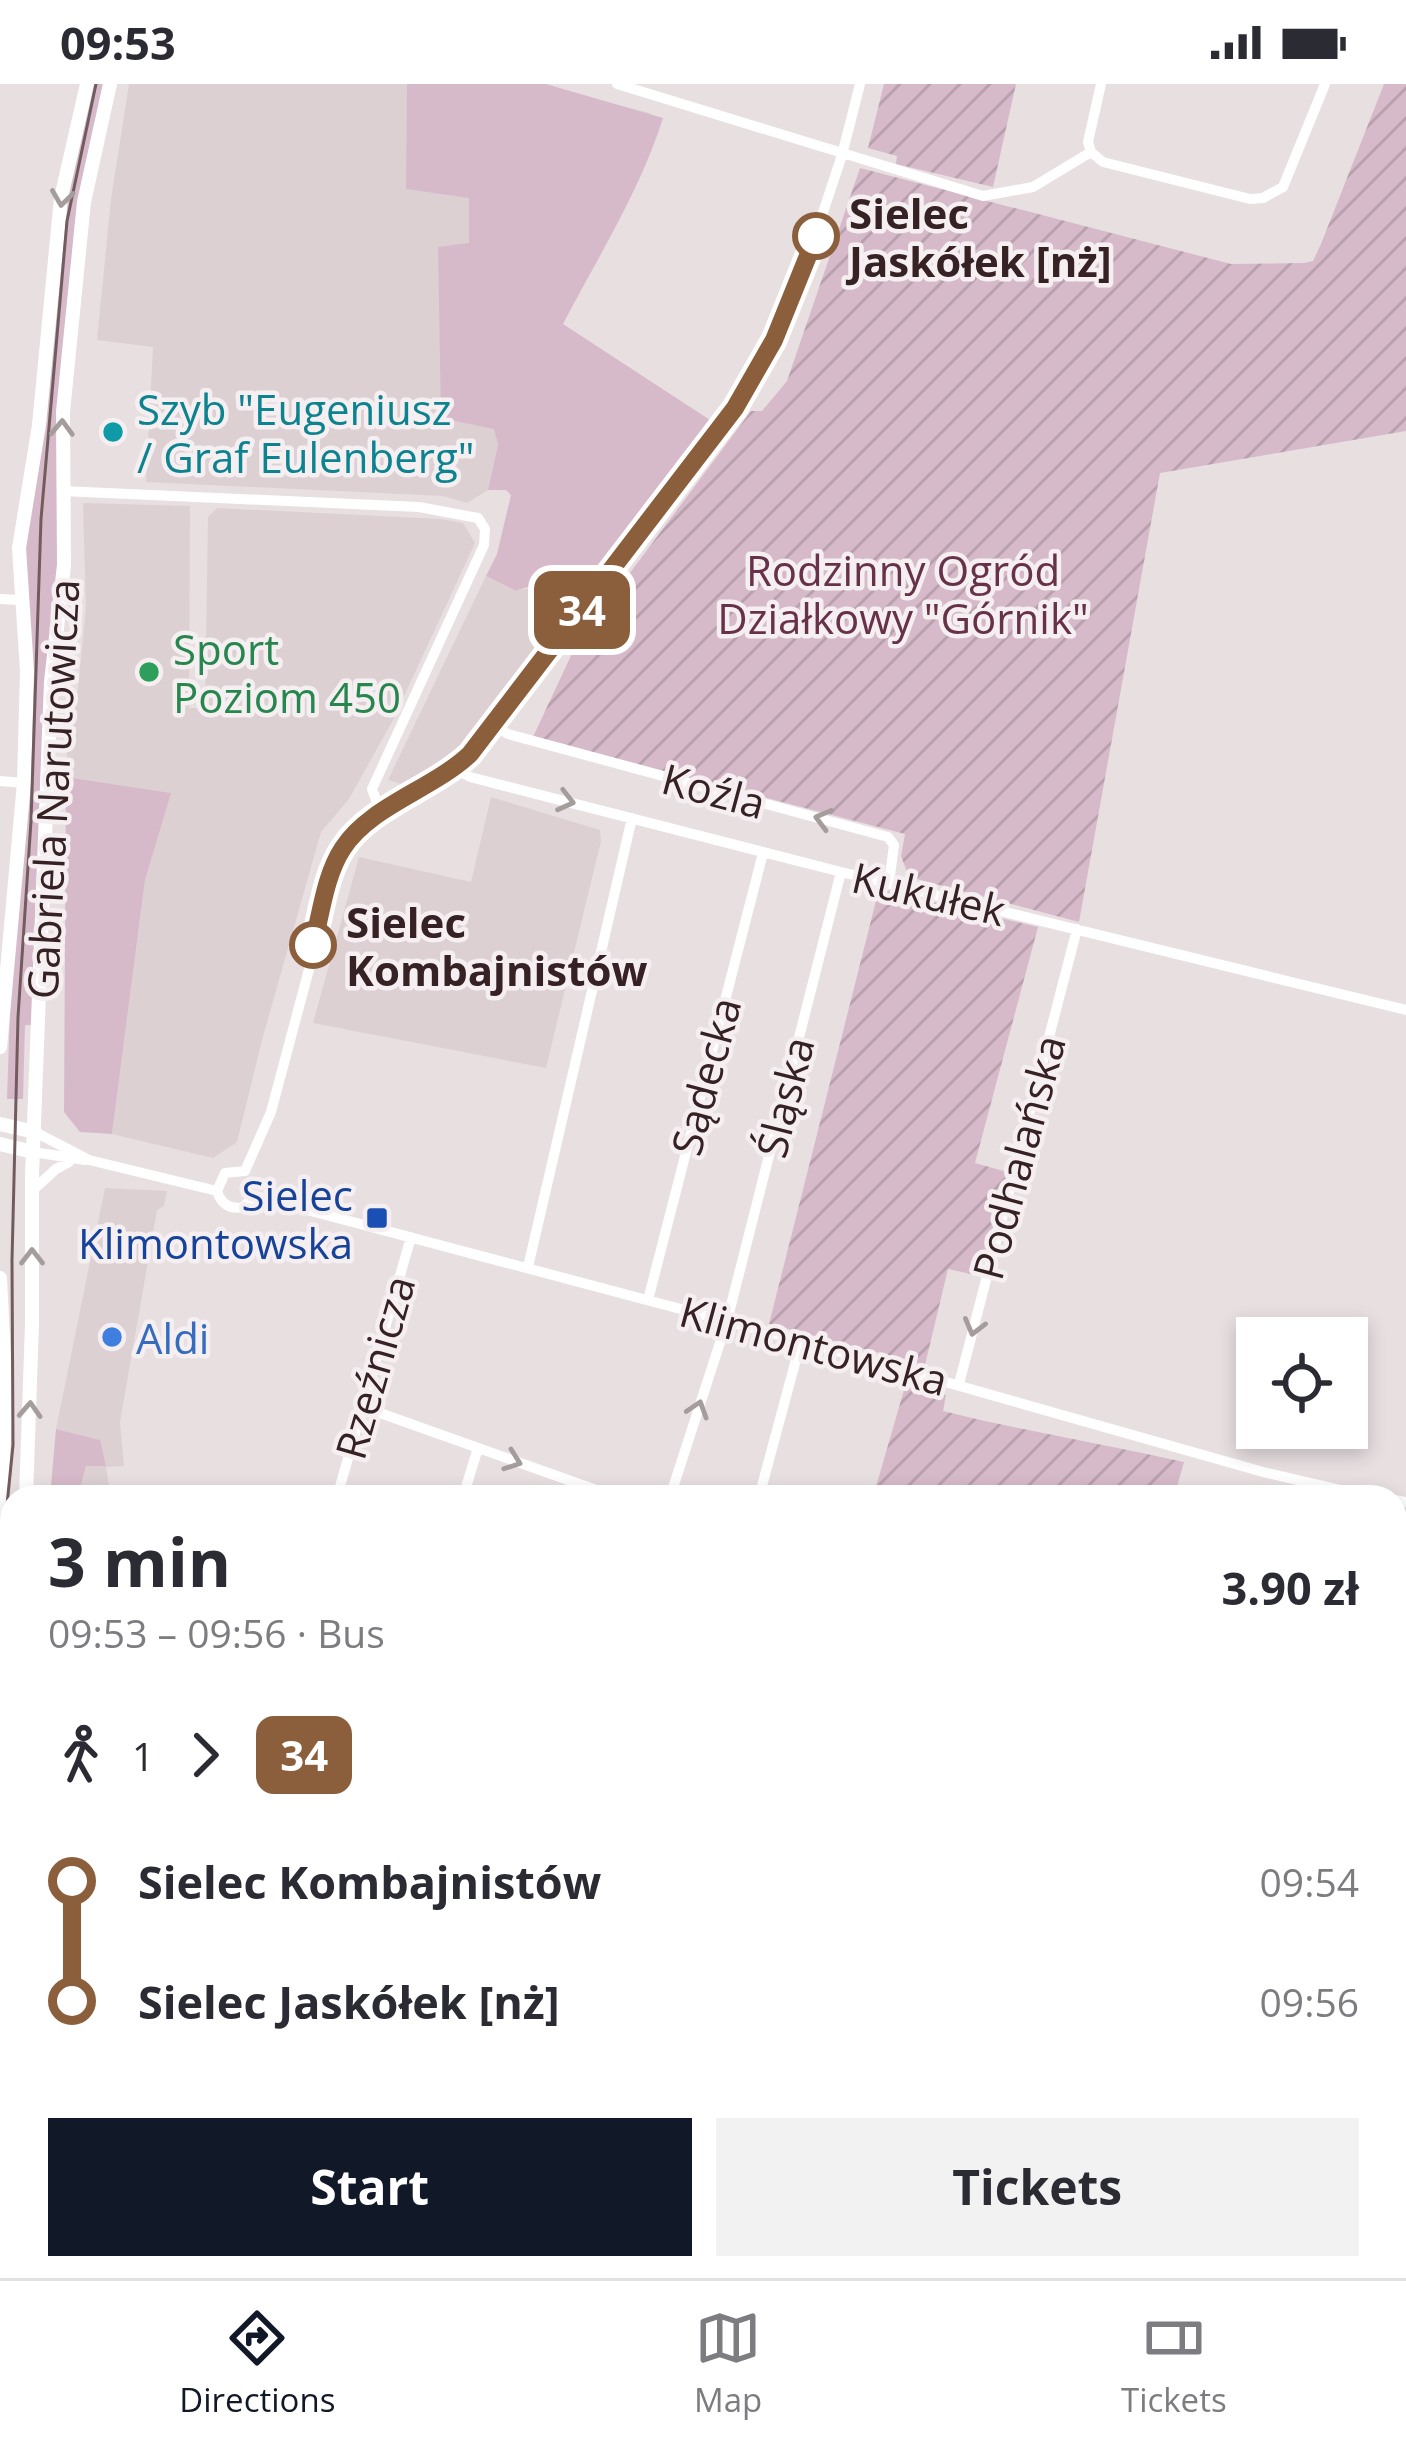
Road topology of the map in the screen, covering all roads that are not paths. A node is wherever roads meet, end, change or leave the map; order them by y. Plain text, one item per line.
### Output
1 (87, 84) edge
2 (110, 84) edge
3 (617, 84) edge
4 (860, 84) edge
5 (1101, 84) edge
6 (1325, 84) edge
7 (1091, 152) junction
8 (842, 155) junction
9 (62, 491) junction
10 (0, 599) edge
11 (20, 600) junction
12 (494, 725) junction
13 (454, 768) junction
14 (0, 781) edge
15 (24, 783) junction
16 (381, 813) junction
17 (632, 818) junction
18 (764, 853) junction
19 (841, 872) junction
20 (889, 884) junction
21 (1077, 929) junction
22 (1406, 1010) edge
23 (0, 1047) edge
24 (0, 1124) edge
25 (35, 1132) junction
26 (0, 1144) edge
27 (33, 1152) junction
28 (88, 1160) junction
29 (72, 1161) junction
30 (245, 1171) junction
31 (32, 1191) junction
32 (217, 1191) junction
33 (255, 1196) junction
34 (411, 1237) junction
35 (528, 1267) junction
36 (0, 1278) edge
37 (648, 1300) junction
38 (727, 1322) junction
39 (801, 1341) junction
40 (959, 1384) junction
41 (3, 1400) edge
42 (363, 1407) junction
43 (478, 1448) junction
44 (1, 1485) edge
45 (26, 1485) edge
46 (340, 1485) edge
47 (467, 1485) edge
48 (582, 1485) edge
49 (674, 1485) edge
50 (762, 1485) edge
51 (1323, 1485) edge

1 -> 11 street, Gabriela Narutowicza
9 -> 2 street, Gabriela Narutowicza
3 - 8 street
4 - 8 street
5 - 7 street
6 - 7 street
7 - 8 street
8 - 12 street
9 - 16 street
9 - 25 street, Gabriela Narutowicza
10 - 11 street
11 - 15 street, Gabriela Narutowicza
12 - 13 street
20 -> 12 street, Koźla
13 - 16 street
13 -> 17 street, Kukułek
14 - 15 street
15 - 23 street, Gabriela Narutowicza
16 - 30 street
17 - 18 street, Kukułek
17 - 35 street
18 - 19 street, Kukułek
18 - 37 street, Sądecka
19 - 20 street, Kukułek
19 - 38 street, Śląska
20 - 21 street, Kukułek
21 - 22 street, Kukułek
21 -> 40 street, Podhalańska
24 - 25 street
25 - 27 street, Gabriela Narutowicza
25 - 28 street
26 - 27 street
27 - 29 street
27 - 31 street, Gabriela Narutowicza
28 - 29 street
28 - 32 street
29 - 31 street
30 - 32 street
30 - 33 street
45 -> 31 street, Gabriela Narutowicza
32 - 33 street
33 - 34 street, Klimontowska
34 - 35 street, Klimontowska
34 - 42 street, Rzeźnicza
35 - 37 street, Klimontowska
36 - 41 street
37 - 38 street, Klimontowska
38 - 39 street, Klimontowska
49 -> 38 street, Śląska
39 - 40 street, Klimontowska
39 - 50 street
40 - 51 street, Klimontowska
41 - 44 street
42 - 43 street
42 - 46 street, Rzeźnicza
43 - 47 street
43 -> 48 street

